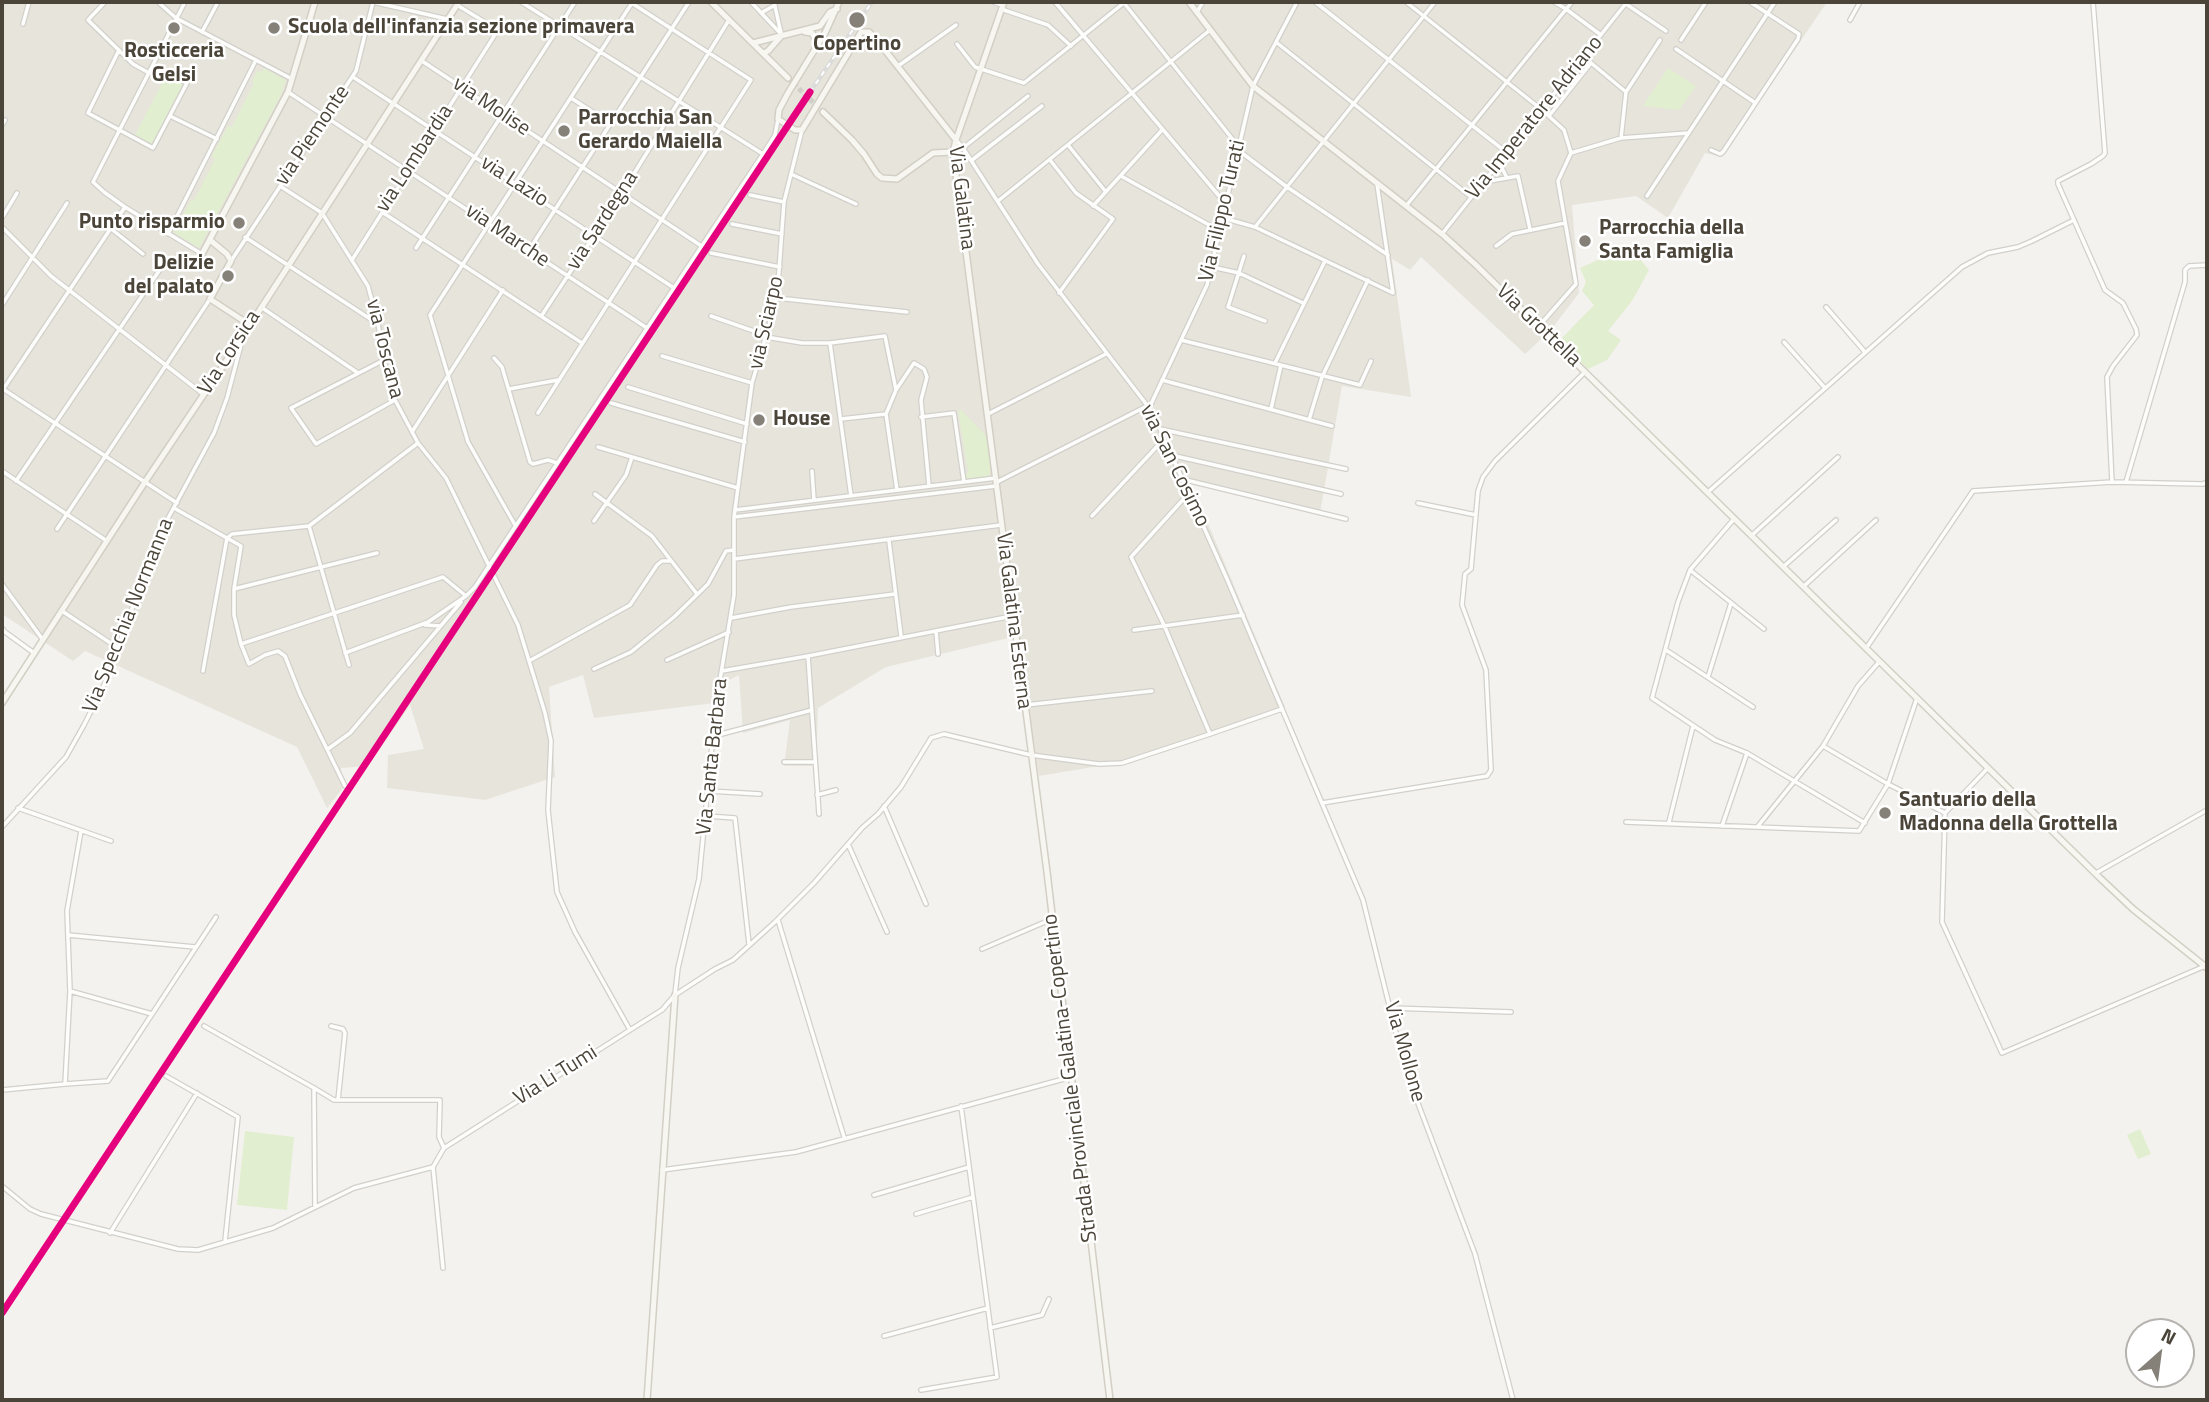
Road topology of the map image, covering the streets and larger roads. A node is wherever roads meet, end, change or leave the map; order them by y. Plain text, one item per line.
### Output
1 (29, 2) edge
2 (105, 2) edge
3 (158, 2) edge
4 (185, 2) edge
5 (218, 2) edge
6 (315, 2) edge
7 (372, 2) edge
8 (521, 2) edge
9 (575, 2) edge
10 (689, 2) edge
11 (711, 2) edge
12 (751, 2) edge
13 (993, 2) edge
14 (1055, 2) edge
15 (1124, 2) edge
16 (1189, 2) edge
17 (1203, 2) edge
18 (1297, 2) edge
19 (1315, 2) edge
20 (1406, 2) edge
21 (1435, 2) edge
22 (1554, 2) edge
23 (1572, 2) edge
24 (1706, 2) edge
25 (1750, 2) edge
26 (1775, 2) edge
27 (1860, 2) edge
28 (2093, 2) edge
29 (458, 3) edge
30 (631, 3) edge
31 (1627, 3) edge
32 (774, 4) edge
33 (838, 5) edge
34 (1002, 5) edge
35 (1566, 9) junction
36 (1197, 12) junction
37 (761, 13) junction
38 (1768, 13) junction
39 (1424, 16) junction
40 (176, 18) junction
41 (447, 19) junction
42 (729, 20) junction
43 (1850, 20) dead end
44 (23, 24) dead end
45 (956, 25) dead end
46 (559, 26) junction
47 (820, 26) junction
48 (672, 29) junction
49 (1210, 30) junction
50 (802, 31) junction
51 (1667, 31) dead end
52 (202, 32) junction
53 (813, 33) junction
54 (825, 33) junction
55 (782, 35) junction
56 (1084, 35) junction
57 (1601, 35) junction
58 (773, 40) junction
59 (1660, 40) dead end
60 (1681, 40) dead end
61 (1276, 42) junction
62 (752, 43) junction
63 (818, 44) junction
64 (957, 44) dead end
65 (1071, 46) junction
66 (1676, 49) dead end
67 (118, 50) junction
68 (600, 52) junction
69 (709, 53) junction
70 (762, 53) junction
71 (1584, 57) junction
72 (256, 60) junction
73 (1388, 60) junction
74 (422, 61) junction
75 (1169, 62) junction
76 (773, 63) junction
77 (1591, 63) junction
78 (153, 65) junction
79 (898, 66) junction
80 (980, 68) junction
81 (149, 73) junction
82 (353, 77) junction
83 (640, 78) junction
84 (788, 78) tunnel mouth
85 (292, 79) junction
86 (1507, 80) junction
87 (1722, 81) junction
88 (1253, 86) junction
89 (461, 87) junction
90 (288, 92) junction
91 (1132, 92) junction
92 (1626, 92) junction
93 (1028, 96) dead end
94 (571, 97) junction
95 (677, 101) junction
96 (1754, 102) junction
97 (393, 104) junction
98 (1354, 104) junction
99 (1042, 106) dead end
100 (1541, 109) junction
101 (823, 112) tunnel mouth
102 (502, 114) junction
103 (170, 116) junction
104 (1549, 116) junction
105 (326, 117) junction
106 (778, 119) junction
107 (610, 123) junction
108 (1470, 126) junction
109 (721, 128) junction
110 (119, 130) junction
111 (434, 130) junction
112 (802, 130) junction
113 (1162, 130) junction
114 (1688, 133) junction
115 (1622, 138) junction
116 (217, 139) junction
117 (956, 140) junction
118 (542, 141) junction
119 (1325, 142) junction
120 (367, 144) junction
121 (1068, 145) junction
122 (963, 148) junction
123 (1238, 148) junction
124 (1711, 150) dead end
125 (953, 152) junction
126 (1506, 152) junction
127 (1571, 153) junction
128 (762, 154) junction
129 (474, 156) junction
130 (971, 160) junction
131 (1050, 160) junction
132 (1499, 162) junction
133 (582, 167) junction
134 (1436, 169) junction
135 (407, 170) junction
136 (790, 174) junction
137 (1121, 176) junction
138 (1507, 178) junction
139 (1483, 182) junction
140 (514, 183) junction
141 (1377, 183) junction
142 (280, 186) junction
143 (1287, 187) junction
144 (1106, 192) junction
145 (17, 193) dead end
146 (622, 193) junction
147 (750, 195) dead end
148 (448, 196) junction
149 (1647, 196) dead end
150 (1472, 197) junction
151 (998, 201) junction
152 (784, 202) junction
153 (67, 203) dead end
154 (856, 204) dead end
155 (1226, 204) junction
156 (125, 206) junction
157 (1093, 206) junction
158 (1406, 206) junction
159 (555, 209) junction
160 (381, 211) junction
161 (322, 213) junction
162 (2, 218) edge
163 (1223, 218) junction
164 (663, 220) junction
165 (2073, 220) junction
166 (488, 223) junction
167 (1565, 223) junction
168 (732, 224) dead end
169 (2, 227) edge
170 (1255, 227) junction
171 (110, 228) junction
172 (1530, 229) junction
173 (1220, 232) junction
174 (168, 234) junction
175 (594, 234) junction
176 (782, 234) junction
177 (1442, 234) junction
178 (245, 237) junction
179 (422, 237) junction
180 (210, 240) junction
181 (701, 246) junction
182 (1496, 246) dead end
183 (416, 248) dead end
184 (528, 250) junction
185 (711, 253) dead end
186 (143, 254) dead end
187 (202, 254) joint
188 (1388, 255) junction
189 (1244, 256) dead end
190 (33, 258) junction
191 (352, 260) junction
192 (231, 261) junction
193 (1325, 261) junction
194 (635, 262) junction
195 (461, 264) junction
196 (289, 265) junction
197 (2207, 265) edge
198 (780, 267) junction
199 (1212, 267) junction
200 (161, 268) dead end
201 (1239, 273) junction
202 (568, 276) junction
203 (1368, 280) junction
204 (674, 288) junction
205 (69, 290) junction
206 (503, 290) junction
207 (1059, 293) junction
208 (777, 298) junction
209 (210, 299) junction
210 (609, 303) junction
211 (1303, 303) junction
212 (2, 305) edge
213 (261, 307) junction
214 (1826, 307) dead end
215 (907, 312) dead end
216 (542, 315) junction
217 (711, 316) dead end
218 (1265, 321) dead end
219 (378, 324) junction
220 (250, 325) junction
221 (1539, 327) junction
222 (120, 328) junction
223 (647, 328) junction
224 (243, 336) junction
225 (766, 336) junction
226 (1181, 340) junction
227 (1784, 342) dead end
228 (582, 343) junction
229 (830, 343) junction
230 (1865, 352) junction
231 (1106, 354) junction
232 (662, 356) dead end
233 (494, 358) dead end
234 (384, 359) junction
235 (1371, 361) dead end
236 (1275, 364) junction
237 (166, 365) junction
238 (1281, 365) junction
239 (1585, 372) junction
240 (358, 373) junction
241 (1322, 377) junction
242 (448, 378) junction
243 (558, 380) junction
244 (1162, 380) junction
245 (752, 383) junction
246 (628, 387) dead end
247 (1825, 388) junction
248 (2, 389) edge
249 (509, 389) junction
250 (896, 390) junction
251 (203, 394) junction
252 (396, 400) junction
253 (611, 403) dead end
254 (1147, 405) junction
255 (1271, 409) junction
256 (538, 413) dead end
257 (886, 414) junction
258 (988, 414) junction
259 (921, 417) junction
260 (841, 419) junction
261 (1309, 420) junction
262 (56, 424) junction
263 (747, 424) junction
264 (1332, 426) dead end
265 (1160, 429) junction
266 (412, 432) junction
267 (1164, 439) junction
268 (745, 442) junction
269 (418, 443) junction
270 (598, 447) dead end
271 (1171, 455) junction
272 (105, 456) junction
273 (632, 457) junction
274 (1838, 457) dead end
275 (557, 463) junction
276 (1346, 469) dead end
277 (2, 471) edge
278 (812, 471) dead end
279 (1182, 479) junction
280 (16, 481) junction
281 (145, 482) junction
282 (964, 482) junction
283 (996, 482) junction
284 (2112, 482) junction
285 (2126, 482) junction
286 (2207, 482) edge
287 (929, 486) junction
288 (738, 488) junction
289 (898, 490) junction
290 (1708, 492) junction
291 (1189, 493) junction
292 (595, 494) dead end
293 (1341, 494) dead end
294 (851, 496) junction
295 (814, 500) junction
296 (607, 502) junction
297 (177, 503) junction
298 (1418, 503) dead end
299 (174, 509) junction
300 (735, 510) junction
301 (66, 514) junction
302 (1476, 515) junction
303 (1092, 516) dead end
304 (734, 517) junction
305 (1734, 518) junction
306 (1346, 519) dead end
307 (1836, 520) dead end
308 (1875, 520) dead end
309 (594, 521) dead end
310 (515, 525) junction
311 (1002, 525) junction
312 (309, 526) junction
313 (57, 529) dead end
314 (1751, 536) junction
315 (227, 538) junction
316 (889, 540) junction
317 (107, 541) junction
318 (734, 550) junction
319 (377, 553) dead end
320 (734, 559) junction
321 (671, 561) junction
322 (490, 565) junction
323 (321, 567) junction
324 (1783, 567) junction
325 (1690, 570) junction
326 (2, 584) edge
327 (1803, 587) junction
328 (234, 589) junction
329 (697, 594) junction
330 (895, 594) junction
331 (466, 596) junction
332 (1731, 603) junction
333 (62, 611) junction
334 (334, 613) junction
335 (1243, 615) junction
336 (1012, 616) junction
337 (731, 618) junction
338 (423, 624) junction
339 (1164, 625) junction
340 (441, 626) junction
341 (2, 628) edge
342 (1134, 629) dead end
343 (1764, 629) dead end
344 (936, 631) junction
345 (729, 632) junction
346 (901, 636) junction
347 (43, 640) junction
348 (241, 644) junction
349 (118, 648) junction
350 (1866, 649) junction
351 (1666, 650) junction
352 (34, 653) junction
353 (345, 653) junction
354 (938, 654) dead end
355 (808, 656) junction
356 (667, 660) dead end
357 (529, 661) junction
358 (1879, 662) junction
359 (349, 665) dead end
360 (594, 669) dead end
361 (203, 671) dead end
362 (723, 671) junction
363 (1708, 677) junction
364 (1152, 691) dead end
365 (1917, 698) junction
366 (2, 703) edge
367 (1024, 706) junction
368 (1754, 707) dead end
369 (1282, 709) junction
370 (812, 710) junction
371 (1693, 726) junction
372 (1210, 734) junction
373 (714, 736) junction
374 (1823, 746) junction
375 (328, 749) junction
376 (1747, 753) junction
377 (1031, 755) junction
378 (784, 762) dead end
379 (815, 762) junction
380 (1988, 768) junction
381 (1794, 780) junction
382 (1888, 784) junction
383 (345, 786) dead end
384 (836, 790) dead end
385 (709, 791) junction
386 (760, 794) dead end
387 (817, 795) junction
388 (1321, 803) junction
389 (884, 806) junction
390 (18, 808) junction
391 (2207, 810) edge
392 (1945, 813) junction
393 (819, 814) dead end
394 (706, 816) junction
395 (1626, 822) dead end
396 (1668, 823) junction
397 (1865, 823) junction
398 (1722, 826) junction
399 (1758, 826) junction
400 (2, 827) edge
401 (81, 831) junction
402 (111, 841) dead end
403 (848, 844) junction
404 (2096, 873) junction
405 (926, 904) dead end
406 (216, 917) dead end
407 (1052, 919) junction
408 (778, 920) junction
409 (887, 932) dead end
410 (68, 936) junction
411 (749, 944) junction
412 (196, 947) junction
413 (982, 949) dead end
414 (2206, 967) edge
415 (70, 991) junction
416 (675, 995) junction
417 (1391, 1008) junction
418 (1511, 1012) dead end
419 (152, 1014) junction
420 (204, 1026) dead end
421 (331, 1026) dead end
422 (630, 1030) junction
423 (166, 1076) dead end
424 (1071, 1077) junction
425 (65, 1084) junction
426 (314, 1088) junction
427 (2, 1090) edge
428 (197, 1093) junction
429 (338, 1100) junction
430 (961, 1106) junction
431 (844, 1137) junction
432 (444, 1148) junction
433 (433, 1167) junction
434 (969, 1167) junction
435 (662, 1170) junction
436 (2, 1186) edge
437 (874, 1195) dead end
438 (973, 1197) junction
439 (315, 1207) junction
440 (916, 1213) dead end
441 (110, 1233) junction
442 (225, 1242) junction
443 (443, 1268) dead end
444 (1049, 1298) dead end
445 (988, 1308) junction
446 (990, 1328) junction
447 (884, 1336) dead end
448 (921, 1390) dead end
449 (647, 1400) edge
450 (1110, 1400) edge
451 (1513, 1400) edge

1 - 44 street
2 - 67 street
3 - 40 street
4 - 40 street
5 - 52 street
6 - 85 street
7 - 41 street
7 - 82 street, via Piemonte
8 - 46 street
9 - 46 street
10 - 48 street
11 - 42 street
12 - 37 street
13 - 34 street
14 - 56 street
15 - 56 street
15 - 75 street
16 - 36 street, Via Grottella
17 - 36 street
18 - 61 street, Via Filippo Turati
19 - 73 street
20 - 39 street
21 - 39 street
22 - 35 street
23 - 35 street
24 - 60 street
25 - 38 street
26 - 38 street
27 - 43 street
28 - 165 street
29 - 41 street, Via Corsica
29 - 89 street, via Lombardia
30 - 48 street
30 - 68 street
31 - 51 street
31 - 57 street, Via Imperatore Adriano
32 - 37 street
32 - 55 street
33 - 47 street
33 - 54 street
34 - 65 street
34 - 80 street
35 - 57 street
35 - 86 street
36 - 49 street, Via Grottella
37 - 55 street
38 - 87 street
38 - 96 street
39 - 73 street
39 - 86 street
40 - 52 street
40 - 78 street
41 - 74 street, Via Corsica
42 - 62 street
42 - 69 street, via Sardegna
45 - 79 street
46 - 68 street
46 - 102 street
47 - 50 street
47 - 54 street
48 - 69 street
48 - 83 street
49 - 75 street
49 - 88 street, Via Grottella
50 - 53 street
50 - 55 street
52 - 72 street
53 - 54 street
53 - 63 street
54 - 63 street
55 - 58 street
56 - 65 street
56 - 91 street
57 - 71 street, Via Imperatore Adriano
58 - 62 street
58 - 70 street
58 - 76 street
59 - 92 street
61 - 88 street, Via Filippo Turati
61 - 98 street
62 - 70 street
63 - 106 street
64 - 80 street
65 - 80 street
66 - 87 street
67 - 81 street
67 - 110 street
68 - 83 street
68 - 94 street
69 - 95 street, via Sardegna
69 - 109 street
70 - 76 street
71 - 77 street
71 - 100 street, Via Imperatore Adriano
72 - 85 street
72 - 116 street
73 - 98 street
73 - 108 street
74 - 89 street, via Molise
74 - 97 street, Via Corsica
75 - 91 street
75 - 123 street
76 - 84 street
77 - 92 street
77 - 104 street
78 - 81 street
78 - 103 street
79 - 112 street, Via Galatina
79 - 117 street, Via Galatina
80 - 117 street
81 - 110 street
82 - 97 street, via Lazio
82 - 105 street, via Piemonte
83 - 95 street
83 - 107 street
85 - 90 street
86 - 100 street
86 - 108 street
87 - 96 street
87 - 114 street
88 - 119 street, Via Grottella
88 - 123 street, Via Filippo Turati
89 - 102 street, via Molise
89 - 111 street, via Lombardia
90 - 105 street
90 - 180 street
91 - 113 street
91 - 121 street
92 - 115 street
93 - 122 street
94 - 107 street
94 - 118 street
95 - 109 street
95 - 146 street, via Sardegna
96 - 124 street
97 - 111 street, via Lazio
97 - 120 street, Via Corsica
98 - 119 street
98 - 134 street
99 - 130 street
100 - 104 street
100 - 126 street, Via Imperatore Adriano
101 - 125 street
102 - 118 street, via Molise
102 - 129 street
103 - 110 street
103 - 116 street
104 - 127 street
105 - 120 street
105 - 142 street, via Piemonte
106 - 112 street
106 - 128 street
107 - 133 street
108 - 126 street
108 - 134 street
109 - 128 street
109 - 164 street
110 - 156 street
111 - 129 street, via Lazio
111 - 135 street, via Lombardia
112 - 136 street, via Sciarpo
113 - 137 street
113 - 155 street
114 - 115 street
114 - 149 street
115 - 127 street
116 - 174 street
117 - 122 street, via San Cosimo
117 - 125 street, Via Galatina
118 - 133 street, via Molise
118 - 140 street
119 - 141 street, Via Grottella
119 - 143 street
120 - 135 street, via Marche
120 - 161 street, Via Corsica
121 - 131 street
121 - 144 street
122 - 130 street, via San Cosimo
123 - 143 street
123 - 155 street, Via Filippo Turati
125 - 258 street, Via Galatina
126 - 132 street, Via Imperatore Adriano
127 - 167 street
128 - 181 street
129 - 140 street, via Lazio
129 - 148 street
130 - 151 street, via San Cosimo
131 - 151 street
131 - 157 street
132 - 138 street
132 - 139 street, Via Imperatore Adriano
133 - 146 street, via Molise
133 - 159 street
134 - 150 street
134 - 158 street
135 - 148 street, via Marche
135 - 160 street, via Lombardia
136 - 152 street, via Sciarpo
136 - 154 street
137 - 144 street
137 - 173 street
138 - 139 street
138 - 172 street
139 - 150 street, Via Imperatore Adriano
140 - 159 street, via Lazio
140 - 166 street
141 - 158 street, Via Grottella
141 - 188 street
142 - 161 street, via Toscana
142 - 178 street, via Piemonte
143 - 170 street
143 - 188 street
144 - 157 street
145 - 162 street
146 - 164 street, via Molise
146 - 175 street, via Sardegna
147 - 152 street
148 - 166 street, via Marche
148 - 179 street
150 - 177 street, Via Imperatore Adriano
151 - 207 street, via San Cosimo
152 - 176 street, via Sciarpo
153 - 190 street
155 - 163 street, Via Filippo Turati
156 - 171 street
156 - 174 street
157 - 207 street
158 - 177 street, Via Grottella
159 - 175 street, via Lazio
159 - 184 street
160 - 179 street
160 - 191 street, via Lombardia
161 - 191 street, via Toscana
161 - 196 street, Via Corsica
163 - 170 street
163 - 173 street, Via Filippo Turati
164 - 181 street, via Molise
164 - 194 street
165 - 230 street
165 - 284 street
166 - 184 street, via Marche
166 - 195 street
167 - 172 street
167 - 221 street
168 - 176 street
169 - 190 street
170 - 193 street
171 - 186 street
171 - 205 street
172 - 182 street
173 - 199 street, Via Filippo Turati
174 - 187 street
175 - 194 street, via Lazio
175 - 202 street, via Sardegna
176 - 198 street, via Sciarpo
177 - 221 street, Via Grottella
178 - 192 street, via Piemonte
178 - 196 street
179 - 183 street
179 - 195 street
180 - 187 street
180 - 192 street
181 - 204 street
184 - 202 street, via Marche
185 - 198 street
188 - 203 street
189 - 201 street
190 - 205 street
190 - 212 street
191 - 219 street, via Toscana
192 - 209 street
193 - 203 street
193 - 211 street
194 - 204 street, via Lazio
194 - 210 street
195 - 206 street
195 - 242 street
196 - 213 street, Via Corsica
196 - 219 street
197 - 285 street
198 - 208 street, via Sciarpo
199 - 201 street
199 - 226 street, Via Filippo Turati
200 - 222 street
201 - 211 street
201 - 218 street
202 - 210 street, via Marche
202 - 216 street, via Sardegna
203 - 241 street
204 - 223 street
205 - 222 street
205 - 248 street
206 - 216 street
206 - 242 street
207 - 231 street, via San Cosimo
208 - 215 street
208 - 225 street, via Sciarpo
209 - 220 street
209 - 237 street
210 - 223 street, via Marche
210 - 228 street
211 - 236 street
213 - 220 street, Via Corsica
213 - 240 street
214 - 230 street
216 - 228 street
217 - 225 street
219 - 234 street, via Toscana
220 - 224 street, Via Corsica
221 - 239 street, Via Grottella
222 - 237 street
222 - 262 street
223 - 275 street
224 - 251 street, Via Corsica
224 - 297 street, Via Specchia Normanna
225 - 229 street
225 - 245 street, via Sciarpo
226 - 236 street
226 - 244 street, Via Filippo Turati
227 - 247 street
228 - 243 street
229 - 250 street
229 - 260 street
230 - 247 street
231 - 254 street, via San Cosimo
231 - 258 street
232 - 245 street
233 - 249 street
234 - 240 street
234 - 252 street, via Toscana
235 - 241 street
236 - 238 street
237 - 251 street
237 - 272 street
238 - 241 street
238 - 255 street
239 - 290 street, Via Grottella
239 - 302 street
240 - 252 street
241 - 261 street
242 - 266 street
242 - 310 street
243 - 249 street
243 - 256 street
244 - 254 street, Via Filippo Turati
244 - 255 street
245 - 263 street, via Sciarpo
246 - 263 street
247 - 290 street
248 - 262 street
249 - 275 street
250 - 257 street
250 - 259 street
251 - 281 street, Via Corsica
252 - 266 street, via Toscana
253 - 268 street
254 - 265 street, via San Cosimo
254 - 283 street
255 - 261 street
257 - 260 street
257 - 289 street
258 - 283 street, Via Galatina
259 - 282 street
259 - 287 street
260 - 294 street
261 - 264 street
262 - 272 street
262 - 280 street
263 - 268 street, via Sciarpo
265 - 267 street, via San Cosimo
265 - 276 street
266 - 269 street, via Toscana
267 - 271 street, via San Cosimo
267 - 303 street
268 - 288 street, via Sciarpo
269 - 312 street
269 - 322 street, via Toscana
270 - 273 street
271 - 279 street, via San Cosimo
271 - 293 street
272 - 281 street
272 - 301 street
273 - 288 street
273 - 296 street
274 - 314 street
275 - 310 street
277 - 280 street
278 - 295 street
279 - 291 street, via San Cosimo
279 - 306 street
280 - 301 street
281 - 297 street
281 - 317 street, Via Corsica
282 - 283 street
282 - 287 street
283 - 304 street
283 - 311 street, Via Galatina Esterna
284 - 285 street
284 - 350 street
285 - 286 street
287 - 289 street
288 - 300 street, via Sciarpo
289 - 294 street
290 - 305 street, Via Grottella
291 - 335 street, via San Cosimo
291 - 339 street
292 - 296 street
294 - 295 street
295 - 300 street
296 - 309 street
296 - 321 street
297 - 299 street, Via Specchia Normanna
298 - 302 street
299 - 315 street
299 - 349 street, Via Specchia Normanna
300 - 304 street, via Sciarpo
301 - 313 street
301 - 317 street
302 - 388 street
304 - 318 street, Via Santa Barbara
305 - 314 street, Via Grottella
305 - 325 street
307 - 324 street
308 - 327 street
310 - 322 street
311 - 316 street
311 - 336 street, Via Galatina Esterna
312 - 315 street
312 - 323 street
314 - 324 street, Via Grottella
315 - 328 street
315 - 361 street
316 - 320 street
316 - 330 street
317 - 333 street, Via Corsica
318 - 320 street, Via Santa Barbara
318 - 329 street
319 - 323 street
320 - 337 street, Via Santa Barbara
321 - 329 street
321 - 357 street
322 - 331 street
322 - 357 street, via Toscana
323 - 328 street
323 - 334 street
324 - 327 street, Via Grottella
325 - 332 street
325 - 351 street
326 - 347 street
327 - 350 street, Via Grottella
328 - 348 street
329 - 360 street
330 - 337 street
330 - 346 street
331 - 334 street
331 - 338 street
331 - 340 street
332 - 343 street
332 - 363 street
333 - 347 street, Via Corsica
333 - 349 street
334 - 348 street
334 - 353 street
335 - 339 street
335 - 369 street, via San Cosimo
336 - 344 street
336 - 367 street, Via Galatina Esterna
337 - 345 street, Via Santa Barbara
338 - 340 street
338 - 353 street
339 - 342 street
339 - 372 street
340 - 375 street
341 - 352 street
344 - 346 street
344 - 354 street
345 - 356 street
345 - 362 street, Via Santa Barbara
346 - 355 street
347 - 352 street, Via Corsica
348 - 375 street
349 - 390 street, Via Specchia Normanna
350 - 358 street, Via Grottella
351 - 363 street
351 - 371 street
352 - 366 street, Via Corsica
353 - 359 street
355 - 362 street
355 - 370 street
357 - 422 street, via Toscana
358 - 365 street, Via Grottella
358 - 374 street
362 - 373 street, Via Santa Barbara
363 - 368 street
364 - 367 street
365 - 380 street, Via Grottella
365 - 382 street
367 - 377 street, Via Galatina Esterna
369 - 372 street
369 - 388 street, Via Mollone
370 - 373 street
370 - 379 street
371 - 376 street
371 - 396 street
372 - 377 street
373 - 385 street, Via Santa Barbara
374 - 381 street
374 - 382 street
375 - 383 street
376 - 381 street
376 - 398 street
377 - 389 street, Via Li Tumi
377 - 407 street, Strada Provinciale Galatina-Copertino
378 - 379 street
379 - 387 street
380 - 392 street
380 - 404 street, Via Grottella
381 - 397 street
381 - 399 street
382 - 392 street
382 - 397 street
384 - 387 street
385 - 386 street
385 - 394 street, Via Santa Barbara
387 - 393 street
388 - 417 street, Via Mollone
389 - 403 street, Via Li Tumi
389 - 405 street
390 - 400 street, Via Specchia Normanna
390 - 401 street
391 - 404 street
392 - 414 street
394 - 411 street
394 - 416 street, Via Santa Barbara
395 - 396 street
396 - 398 street
397 - 399 street
398 - 399 street
401 - 402 street
401 - 410 street
403 - 408 street, Via Li Tumi
403 - 409 street
404 - 414 street, Via Grottella
406 - 412 street
407 - 413 street
407 - 424 street, Strada Provinciale Galatina-Copertino
408 - 411 street, Via Li Tumi
408 - 431 street
410 - 412 street
410 - 415 street
411 - 416 street, Via Li Tumi
412 - 419 street
415 - 419 street
415 - 425 street
416 - 422 street, Via Li Tumi
416 - 435 street
417 - 418 street
417 - 451 street, Via Mollone
419 - 425 street
420 - 426 street
421 - 429 street
422 - 432 street, Via Li Tumi
423 - 428 street
424 - 430 street
424 - 450 street, Strada Provinciale Galatina-Copertino
425 - 427 street
426 - 429 street
426 - 439 street
428 - 441 street
428 - 442 street
429 - 432 street
430 - 431 street
430 - 434 street
431 - 435 street
432 - 433 street, Via Li Tumi
433 - 439 street
433 - 443 street
434 - 437 street
434 - 438 street
435 - 449 street
436 - 441 street
438 - 440 street
438 - 445 street
439 - 442 street
441 - 442 street
444 - 446 street
445 - 446 street
445 - 447 street
446 - 448 street

